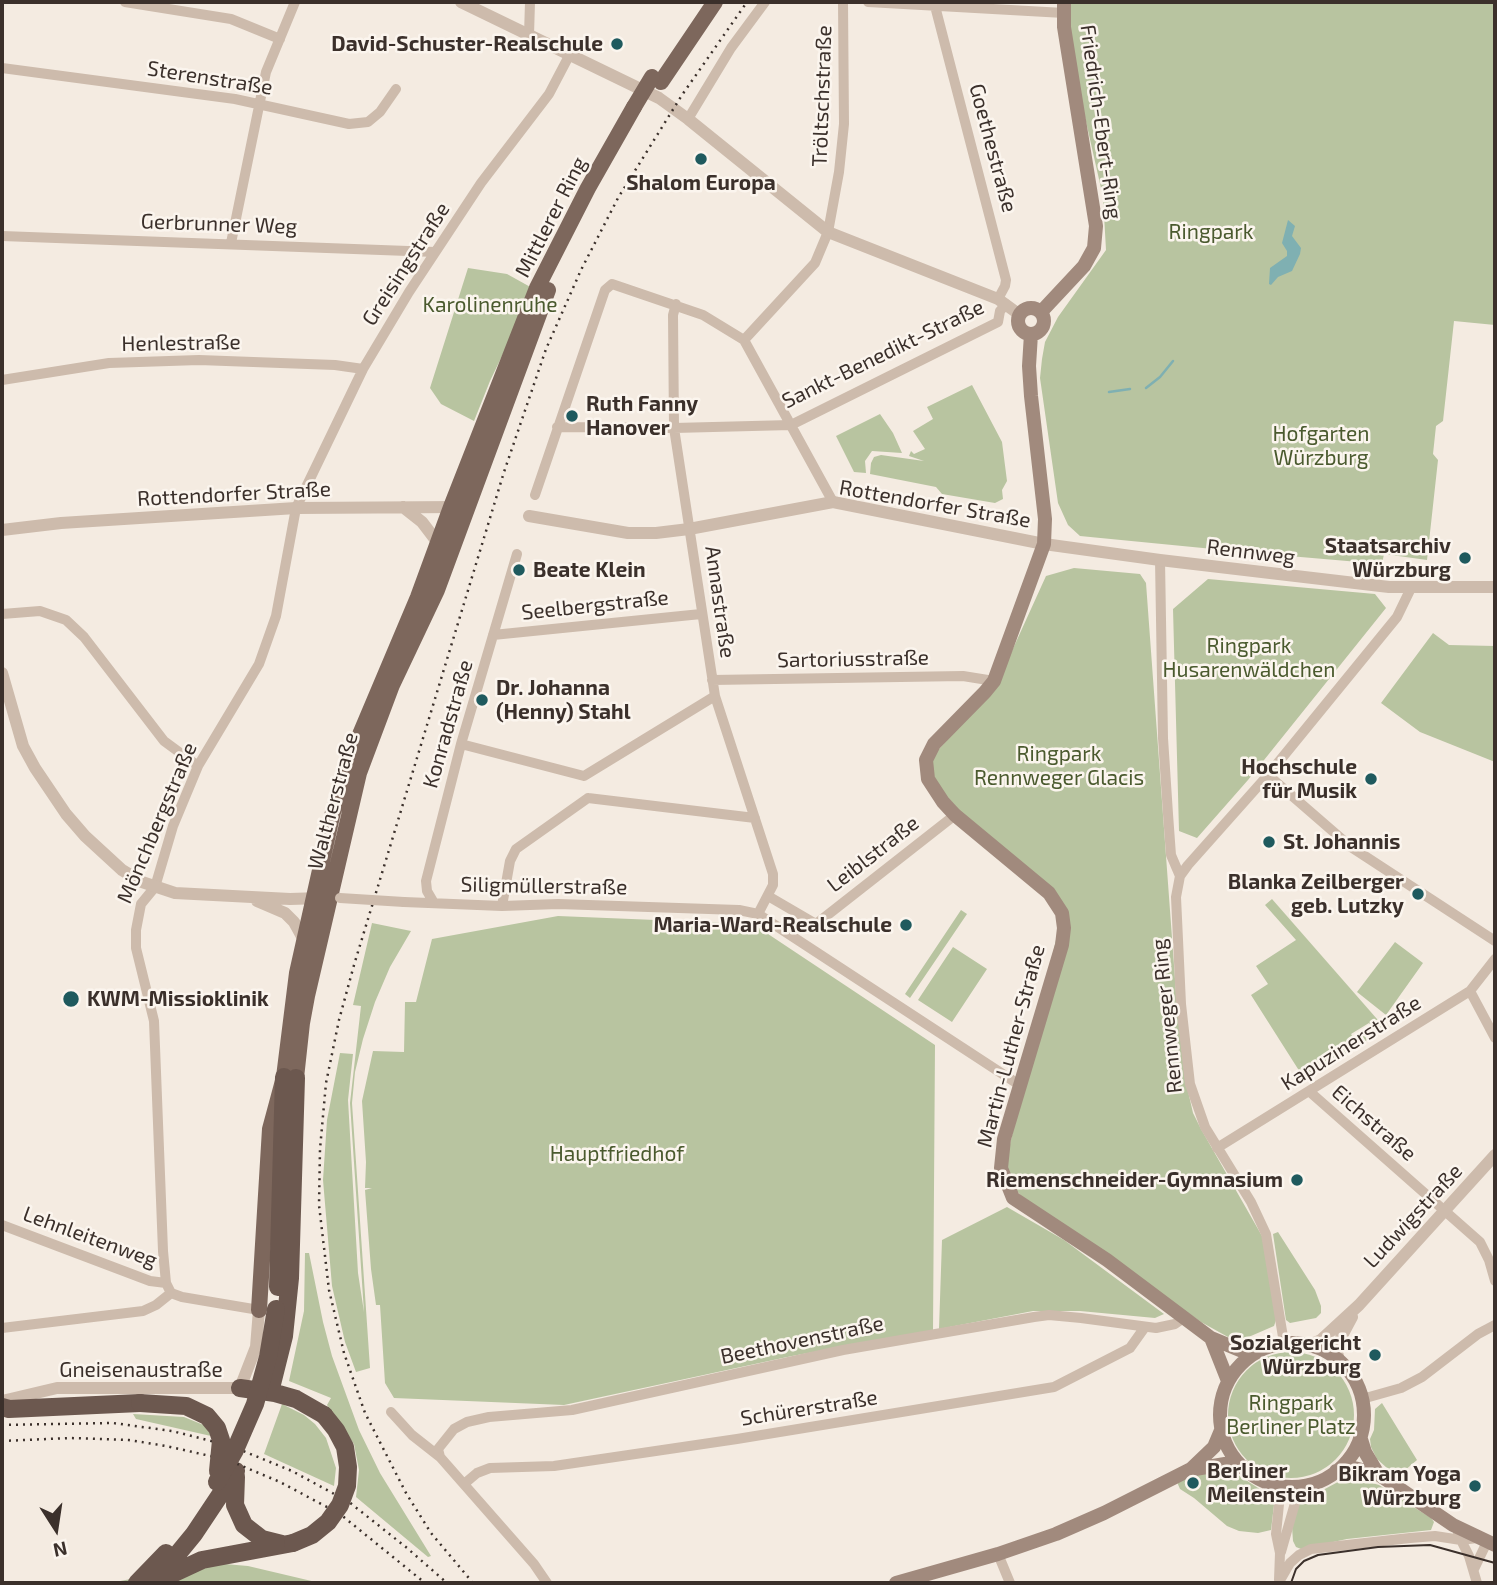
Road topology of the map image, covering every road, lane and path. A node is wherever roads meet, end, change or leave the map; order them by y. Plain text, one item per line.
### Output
1 (125, 2) edge
2 (295, 2) edge
3 (461, 2) edge
4 (530, 2) edge
5 (704, 2) edge
6 (715, 2) edge
7 (765, 2) edge
8 (843, 2) edge
9 (868, 2) edge
10 (935, 6) junction
11 (1064, 7) edge
12 (529, 35) junction
13 (280, 39) junction
14 (570, 54) junction
15 (2, 68) edge
16 (657, 86) junction
17 (396, 89) dead end
18 (260, 104) junction
19 (639, 110) junction
20 (688, 119) junction
21 (828, 232) junction
22 (2, 236) edge
23 (231, 243) junction
24 (436, 252) junction
25 (1002, 302) junction
26 (676, 304) junction
27 (1041, 312) junction
28 (1020, 315) junction
29 (1031, 334) junction
30 (744, 340) junction
31 (362, 369) junction
32 (2, 380) edge
33 (791, 425) junction
34 (557, 427) junction
35 (674, 428) junction
36 (535, 495) dead end
37 (833, 502) junction
38 (403, 507) junction
39 (451, 507) junction
40 (296, 508) junction
41 (468, 508) junction
42 (528, 516) dead end
43 (689, 529) junction
44 (2, 530) edge
45 (438, 543) junction
46 (1044, 544) junction
47 (517, 554) dead end
48 (1160, 560) junction
49 (1412, 586) junction
50 (1495, 587) edge
51 (2, 614) edge
52 (701, 614) junction
53 (494, 635) junction
54 (2, 673) edge
55 (712, 680) junction
56 (994, 681) junction
57 (4, 691) edge
58 (715, 696) junction
59 (461, 744) junction
60 (198, 766) junction
61 (1268, 775) junction
62 (583, 776) junction
63 (588, 798) junction
64 (955, 815) junction
65 (755, 818) junction
66 (1181, 876) junction
67 (155, 887) junction
68 (768, 896) junction
69 (250, 898) junction
70 (327, 898) junction
71 (434, 903) junction
72 (502, 906) junction
73 (758, 914) junction
74 (304, 940) junction
75 (1495, 941) edge
76 (1495, 960) edge
77 (1470, 991) junction
78 (1495, 1038) edge
79 (290, 1078) junction
80 (1021, 1086) junction
81 (1310, 1092) junction
82 (1217, 1148) junction
83 (1495, 1155) edge
84 (1445, 1211) junction
85 (2, 1226) edge
86 (1495, 1280) edge
87 (169, 1288) junction
88 (1359, 1305) junction
89 (274, 1310) junction
90 (1185, 1317) junction
91 (1495, 1325) edge
92 (1145, 1327) junction
93 (2, 1328) edge
94 (1211, 1338) junction
95 (1284, 1343) junction
96 (1311, 1345) junction
97 (1252, 1355) junction
98 (1339, 1361) junction
99 (1228, 1381) junction
100 (240, 1388) junction
101 (1362, 1399) junction
102 (2, 1404) edge
103 (391, 1412) dead end
104 (1222, 1428) junction
105 (1360, 1436) junction
106 (439, 1453) junction
107 (1244, 1467) junction
108 (1189, 1470) junction
109 (236, 1471) junction
110 (1334, 1472) junction
111 (1378, 1474) junction
112 (217, 1482) junction
113 (464, 1484) junction
114 (1274, 1486) junction
115 (1304, 1486) junction
116 (1453, 1525) junction
117 (1461, 1540) junction
118 (1486, 1542) edge
119 (293, 1543) junction
120 (1280, 1553) junction
121 (998, 1554) junction
122 (1474, 1569) junction
123 (149, 1583) edge
124 (547, 1583) edge
125 (896, 1583) edge
126 (1010, 1583) edge
127 (1279, 1583) edge
128 (1477, 1583) edge

1 - 13 street
2 - 13 street
3 - 12 street
4 - 12 street
5 - 16 main road
6 - 16 main road
7 - 20 street
8 - 21 street, Tröltschstraße
9 - 10 street
10 - 11 street
10 - 25 street, Goethestraße
11 - 27 main road, Friedrich-Ebert-Ring
12 - 14 street
13 - 18 street
14 - 16 street
14 - 24 street, Greisingstraße
15 - 18 street, Sterenstraße
16 - 19 main road, bridge
16 - 20 street
17 - 18 street, Sterenstraße
18 - 23 street
19 - 39 main road, Mittlerer Ring
19 - 41 main road, Mittlerer Ring
20 - 21 street
21 - 25 street
21 - 30 street, Tröltschstraße
22 - 23 street, Gerbrunner Weg
23 - 24 street, Gerbrunner Weg
24 - 31 street, Greisingstraße
25 - 28 street
25 - 33 street, Sankt-Benedikt-Straße
26 - 30 street
26 - 34 street
26 - 35 street, Annastraße
27 - 28 main road
27 - 29 main road, Friedrich-Ebert-Ring
28 - 29 main road
29 - 46 main road, Friedrich-Ebert-Ring
30 - 33 street
31 - 32 street, Henlestraße
31 - 40 street, Greisingstraße
33 - 35 street, Sankt-Benedikt-Straße
33 - 37 street
34 - 35 street, Sankt-Benedikt-Straße
34 - 36 street
35 - 43 street, Annastraße
37 - 43 street, Rottendorfer Straße
37 - 46 street, Rottendorfer Straße
38 - 39 street, Rottendorfer Straße
38 - 40 street, Rottendorfer Straße
38 - 45 street
39 - 41 street, Rottendorfer Straße
39 - 45 main road, Waltherstraße
40 - 44 street, Rottendorfer Straße
40 - 60 street, Mönchbergstraße
41 - 70 main road, Waltherstraße
42 - 43 street, Rottendorfer Straße
43 - 52 street, Annastraße
45 - 70 main road, Waltherstraße
46 - 48 street, Rennweg
46 - 56 main road, Martin-Luther-Straße
47 - 53 street, Konradstraße
48 - 49 street, Rennweg
48 - 66 street
49 - 50 street, Rennweg
49 - 61 street
51 - 60 street
52 - 53 street, Seelbergstraße
52 - 55 street, Annastraße
53 - 59 street, Konradstraße
54 - 57 street
55 - 56 street, Sartoriusstraße
55 - 58 street, Annastraße
56 - 64 main road, Martin-Luther-Straße
57 - 67 street
58 - 62 street
58 - 65 street, Annastraße
59 - 62 street
59 - 71 street, Konradstraße
60 - 67 street, Mönchbergstraße
61 - 66 street
61 - 75 street
62 - 63 street
63 - 65 street
63 - 72 street
64 - 68 street, Leiblstraße
64 - 80 main road, Martin-Luther-Straße
65 - 68 street, Annastraße
66 - 82 street, Rennweger Ring
67 - 69 street
67 - 87 street, Mönchbergstraße
68 - 73 street, Annastraße
69 - 70 street
69 - 74 street
70 - 71 street, Siligmüllerstraße, bridge
70 - 74 main road, Waltherstraße
70 - 79 main road, Waltherstraße
71 - 72 street, Siligmüllerstraße
72 - 73 street, Siligmüllerstraße
73 - 80 street
74 - 79 main road, Waltherstraße
76 - 77 street, Kapuzinerstraße
77 - 78 street
77 - 81 street, Kapuzinerstraße
79 - 89 highway
80 - 90 main road, Martin-Luther-Straße
81 - 82 street, Kapuzinerstraße
81 - 84 street, Eichstraße
82 - 95 street, Rennweger Ring
83 - 84 street, Ludwigstraße
84 - 86 street, Eichstraße
84 - 88 street, Ludwigstraße
85 - 87 street, Lehnleitenweg
87 - 89 street, Lehnleitenweg
87 - 93 street
88 - 96 street, Ludwigstraße
88 - 98 street, Ludwigstraße
89 - 100 street
89 - 109 highway
89 - 112 highway, bridge
90 - 92 street, Beethovenstraße
90 - 94 main road, Martin-Luther-Straße
91 - 101 street
92 - 106 street, Beethovenstraße
92 - 113 street, Schürerstraße
94 - 97 main road, Martin-Luther-Straße
94 - 99 main road, Martin-Luther-Straße
95 - 96 main road
95 - 97 main road
96 - 98 main road
97 - 99 main road
98 - 101 main road
99 - 104 main road
100 - 102 street, Gneisenaustraße
100 - 119 highway, bridge
101 - 105 main road
102 - 112 highway, bridge
103 - 106 street
104 - 107 main road
104 - 108 main road
105 - 110 main road
105 - 111 main road
106 - 113 street
107 - 108 main road
107 - 114 main road
108 - 121 main road
109 - 119 highway
109 - 123 highway
110 - 111 main road
110 - 115 main road
111 - 116 main road
112 - 123 highway
113 - 124 street
114 - 115 main road
114 - 120 street
115 - 120 street
116 - 117 street
116 - 118 main road
117 - 118 street
117 - 122 street
117 - 127 street
118 - 122 street
119 - 123 highway
120 - 127 street
121 - 125 main road
121 - 126 street
122 - 128 street

